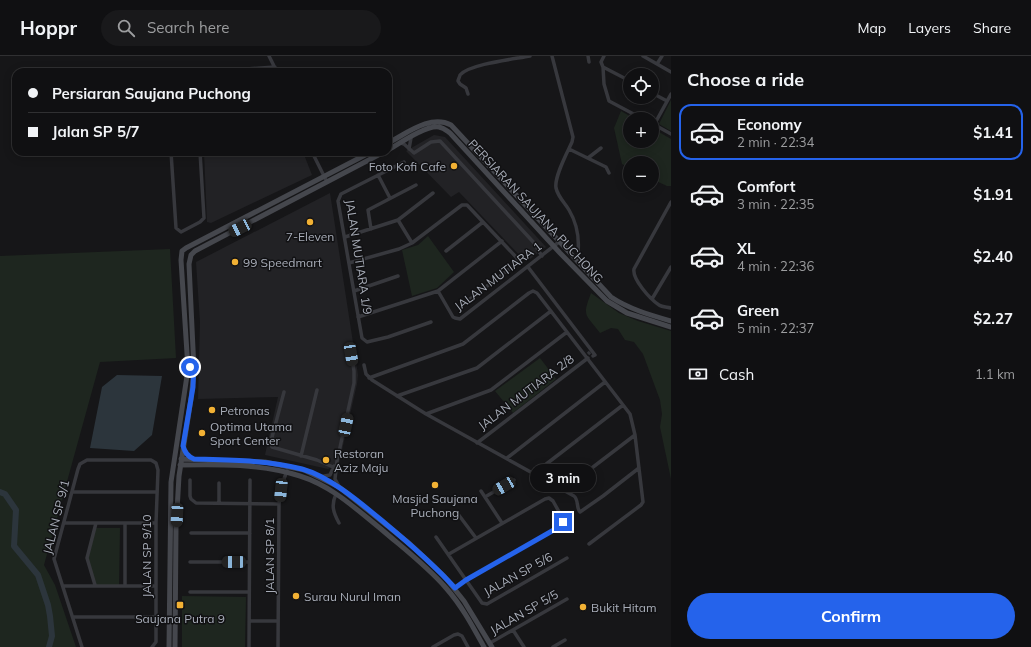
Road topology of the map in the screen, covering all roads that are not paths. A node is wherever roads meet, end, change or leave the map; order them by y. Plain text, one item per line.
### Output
1 (269, 56) edge
2 (530, 56) edge
3 (552, 56) edge
4 (588, 56) edge
5 (604, 56) edge
6 (643, 56) edge
7 (662, 56) edge
8 (520, 57) edge
9 (589, 62) dead end
10 (657, 64) junction
11 (275, 67) joint
12 (603, 67) junction
13 (261, 68) edge
14 (671, 72) edge
15 (623, 77) edge
16 (468, 94) dead end
17 (671, 94) edge
18 (659, 97) edge
19 (667, 101) junction
20 (630, 112) edge
21 (659, 114) edge
22 (659, 127) edge
23 (671, 134) edge
24 (411, 138) junction
25 (392, 141) edge
26 (401, 143) junction
27 (392, 148) edge
28 (601, 148) dead end
29 (409, 149) junction
30 (569, 149) junction
31 (171, 156) edge
32 (200, 156) edge
33 (314, 156) edge
34 (363, 156) edge
35 (376, 156) edge
36 (588, 158) junction
37 (404, 162) dead end
38 (609, 173) dead end
39 (378, 175) junction
40 (324, 177) junction
41 (327, 182) junction
42 (416, 185) dead end
43 (433, 193) dead end
44 (390, 198) junction
45 (671, 202) edge
46 (666, 212) junction
47 (671, 213) edge
48 (398, 220) junction
49 (483, 222) junction
50 (371, 229) junction
51 (345, 237) junction
52 (502, 241) junction
53 (559, 242) junction
54 (412, 243) junction
55 (554, 246) junction
56 (446, 251) dead end
57 (542, 256) junction
58 (577, 260) junction
59 (349, 264) junction
60 (528, 266) junction
61 (671, 267) edge
62 (669, 275) edge
63 (398, 276) dead end
64 (354, 291) junction
65 (438, 291) junction
66 (652, 299) junction
67 (465, 303) dead end
68 (671, 308) edge
69 (551, 311) junction
70 (358, 317) junction
71 (671, 321) edge
72 (431, 322) dead end
73 (671, 327) edge
74 (567, 332) junction
75 (351, 354) dead end
76 (590, 355) junction
77 (187, 356) junction
78 (194, 361) junction
79 (364, 365) dead end
80 (188, 369) junction
81 (369, 378) junction
82 (605, 382) junction
83 (317, 390) dead end
84 (284, 392) dead end
85 (397, 396) junction
86 (623, 405) junction
87 (426, 414) junction
88 (635, 435) junction
89 (477, 443) junction
90 (183, 446) junction
91 (301, 456) junction
92 (507, 458) junction
93 (194, 459) junction
94 (337, 461) junction
95 (177, 462) junction
96 (191, 465) junction
97 (158, 466) joint
98 (289, 467) junction
99 (334, 467) junction
100 (639, 468) junction
101 (286, 472) junction
102 (535, 474) junction
103 (179, 476) junction
104 (319, 477) junction
105 (190, 480) dead end
106 (250, 480) dead end
107 (514, 480) dead end
108 (219, 483) dead end
109 (339, 487) junction
110 (563, 490) junction
111 (481, 491) dead end
112 (72, 492) junction
113 (157, 492) junction
114 (336, 494) junction
115 (485, 497) junction
116 (219, 503) junction
117 (250, 503) junction
118 (279, 504) junction
119 (458, 514) dead end
120 (156, 522) junction
121 (339, 522) dead end
122 (64, 523) junction
123 (96, 523) junction
124 (125, 523) junction
125 (502, 523) junction
126 (191, 533) dead end
127 (250, 533) junction
128 (436, 537) dead end
129 (476, 538) junction
130 (589, 544) dead end
131 (449, 554) junction
132 (567, 558) dead end
133 (190, 562) dead end
134 (249, 562) junction
135 (466, 580) junction
136 (95, 585) junction
137 (125, 585) junction
138 (63, 586) junction
139 (156, 586) junction
140 (455, 588) junction
141 (190, 592) dead end
142 (249, 592) junction
143 (567, 599) dead end
144 (73, 617) junction
145 (156, 617) junction
146 (249, 621) junction
147 (278, 621) junction
148 (513, 630) junction
149 (565, 640) dead end
150 (491, 645) edge
151 (153, 646) edge
152 (82, 647) edge
153 (169, 647) edge
154 (175, 647) edge
155 (249, 647) edge
156 (278, 647) edge
157 (432, 647) edge
158 (468, 647) edge
159 (484, 647) edge
160 (524, 647) edge
161 (553, 647) edge

1 - 11 street
2 - 8 street
3 - 30 street
4 - 9 street
5 - 12 street
6 - 10 street
7 - 10 street
8 - 16 street
10 - 14 street
11 - 13 street
12 - 15 street
12 - 20 street
17 - 19 street
18 - 19 street
19 - 21 street
22 - 23 street
24 - 26 street, PERSIARAN SAUJANA PUCHONG
24 - 29 street
24 - 55 street, PERSIARAN SAUJANA PUCHONG
25 - 53 street, PERSIARAN SAUJANA PUCHONG
26 - 27 street, PERSIARAN SAUJANA PUCHONG
26 - 29 street
28 - 36 street
29 - 57 street
30 - 36 street
30 - 58 street
31 - 32 street
33 - 40 street
34 - 40 street
35 - 41 street
36 - 38 street
37 - 39 street, JALAN MUTIARA 1/9
39 - 44 street
39 - 51 street, JALAN MUTIARA 1/9
40 - 41 street
40 - 77 street
41 - 78 street
42 - 44 street
43 - 48 street
44 - 50 street
45 - 46 street
46 - 47 street
46 - 66 street
48 - 50 street
48 - 54 street
49 - 52 street
49 - 54 street
49 - 56 street
50 - 51 street
51 - 59 street, JALAN MUTIARA 1/9
52 - 65 street
52 - 67 street
53 - 55 street, JALAN MUTIARA 1
53 - 58 street, PERSIARAN SAUJANA PUCHONG
54 - 59 street
55 - 57 street, JALAN MUTIARA 1
55 - 73 street, PERSIARAN SAUJANA PUCHONG
57 - 60 street, JALAN MUTIARA 1
58 - 71 street, PERSIARAN SAUJANA PUCHONG
59 - 64 street, JALAN MUTIARA 1/9
60 - 65 street, JALAN MUTIARA 1
60 - 76 street
61 - 62 street
62 - 66 street
63 - 64 street
64 - 70 street, JALAN MUTIARA 1/9
65 - 70 street
66 - 68 street
69 - 74 street
69 - 81 street
69 - 85 street
70 - 72 street, JALAN MUTIARA 1/9
74 - 76 street
74 - 87 street
75 - 94 street
76 - 82 street
76 - 89 street, JALAN MUTIARA 2/8
77 - 78 street
77 - 80 street
78 - 80 street
78 - 90 street
79 - 81 street
80 - 95 street
81 - 85 street
82 - 86 street
82 - 92 street
83 - 91 street
84 - 91 street
85 - 87 street
86 - 88 street
86 - 102 street
87 - 89 street
88 - 100 street
88 - 110 street
89 - 92 street
90 - 93 street
90 - 95 street
91 - 99 street
92 - 102 street
93 - 95 street
93 - 98 street
94 - 99 street
94 - 109 street
95 - 96 street
95 - 103 street
95 - 153 street
96 - 101 street
96 - 103 street
97 - 112 street, JALAN SP 9/1
97 - 113 street, JALAN SP 9/10
98 - 101 street, JALAN SP 8/1
98 - 104 street
99 - 104 street
100 - 110 street
100 - 130 street
101 - 114 street
101 - 118 street, JALAN SP 8/1
102 - 110 street
103 - 154 street
104 - 109 street
105 - 116 street
106 - 117 street
107 - 115 street
108 - 116 street
109 - 140 street
111 - 115 street
112 - 113 street
112 - 122 street, JALAN SP 9/1
113 - 120 street, JALAN SP 9/10
114 - 121 street
114 - 159 street
115 - 125 street
116 - 117 street
117 - 118 street
117 - 127 street
118 - 147 street, JALAN SP 8/1
119 - 129 street
120 - 124 street
120 - 139 street, JALAN SP 9/10
122 - 123 street
122 - 138 street, JALAN SP 9/1
123 - 124 street
123 - 136 street
124 - 137 street
125 - 129 street
125 - 135 street
126 - 127 street
127 - 134 street
128 - 131 street, JALAN SP 5/6
129 - 131 street
131 - 135 street, JALAN SP 5/6
132 - 135 street, JALAN SP 5/6
133 - 134 street
134 - 142 street
135 - 140 street
136 - 137 street
136 - 138 street
137 - 139 street
138 - 144 street, JALAN SP 9/1
139 - 145 street, JALAN SP 9/10
140 - 150 street
141 - 142 street
142 - 146 street
143 - 148 street, JALAN SP 5/5
144 - 145 street
144 - 152 street, JALAN SP 9/1
145 - 151 street, JALAN SP 9/10
146 - 147 street
146 - 155 street
147 - 156 street, JALAN SP 8/1
148 - 150 street, JALAN SP 5/5
148 - 160 street
149 - 161 street
157 - 158 street

